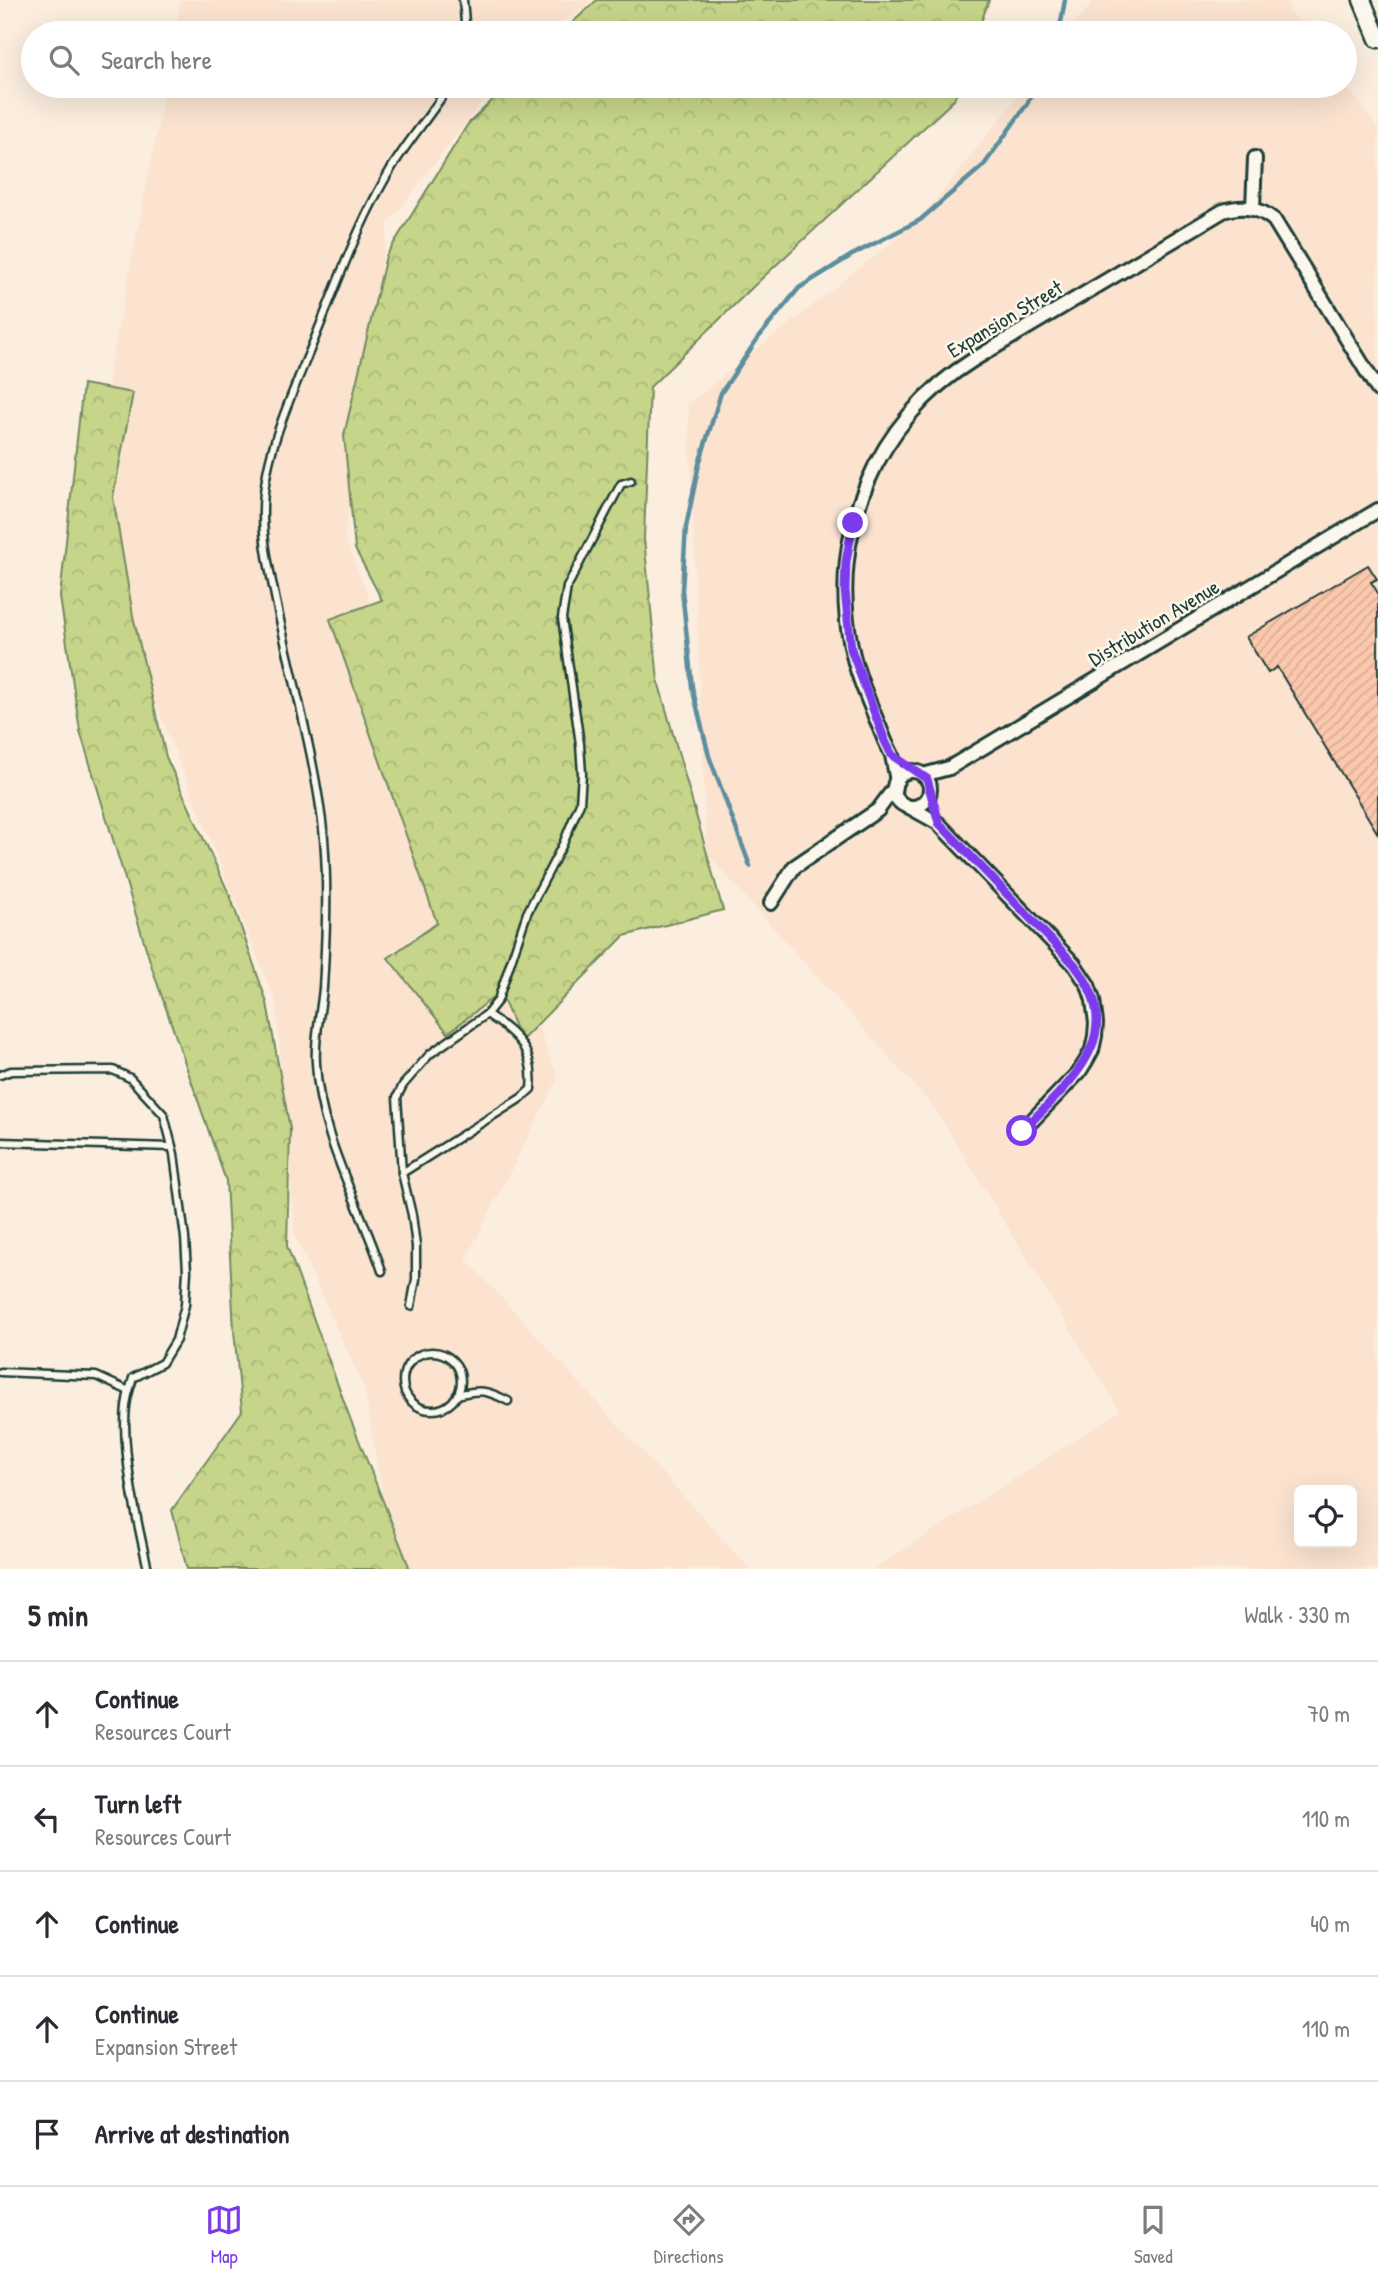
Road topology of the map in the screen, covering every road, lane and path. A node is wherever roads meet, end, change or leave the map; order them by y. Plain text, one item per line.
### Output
1 (463, 0) edge
2 (1362, 0) edge
3 (465, 21) edge
4 (1378, 39) edge
5 (441, 98) edge
6 (1255, 158) dead end
7 (1252, 208) junction
8 (1378, 390) edge
9 (631, 481) dead end
10 (1378, 510) edge
11 (892, 755) junction
12 (949, 768) junction
13 (920, 774) junction
14 (896, 784) junction
15 (930, 791) junction
16 (908, 807) junction
17 (878, 810) junction
18 (939, 823) junction
19 (771, 903) dead end
20 (486, 1014) junction
21 (0, 1075) edge
22 (1022, 1131) dead end
23 (0, 1142) edge
24 (172, 1147) junction
25 (402, 1173) junction
26 (382, 1270) dead end
27 (411, 1307) dead end
28 (0, 1371) edge
29 (129, 1391) junction
30 (457, 1395) junction
31 (508, 1401) dead end
32 (148, 1569) edge

1 - 3 lane
2 - 4 main road
5 - 26 lane
6 - 7 street
7 - 8 street
7 - 11 street, Expansion Street
9 - 20 lane
10 - 12 street, Distribution Avenue
11 - 13 street
11 - 14 street, Expansion Street
12 - 13 street
12 - 15 street
13 - 14 street
13 - 15 street
14 - 16 street
14 - 17 street
15 - 16 street
15 - 18 street
16 - 17 street
16 - 18 street
17 - 19 street
18 - 22 street
20 - 25 lane
20 - 25 lane
21 - 24 lane
23 - 24 lane
24 - 29 lane
25 - 27 lane
28 - 29 lane
29 - 32 lane
30 - 30 lane
30 - 31 lane

